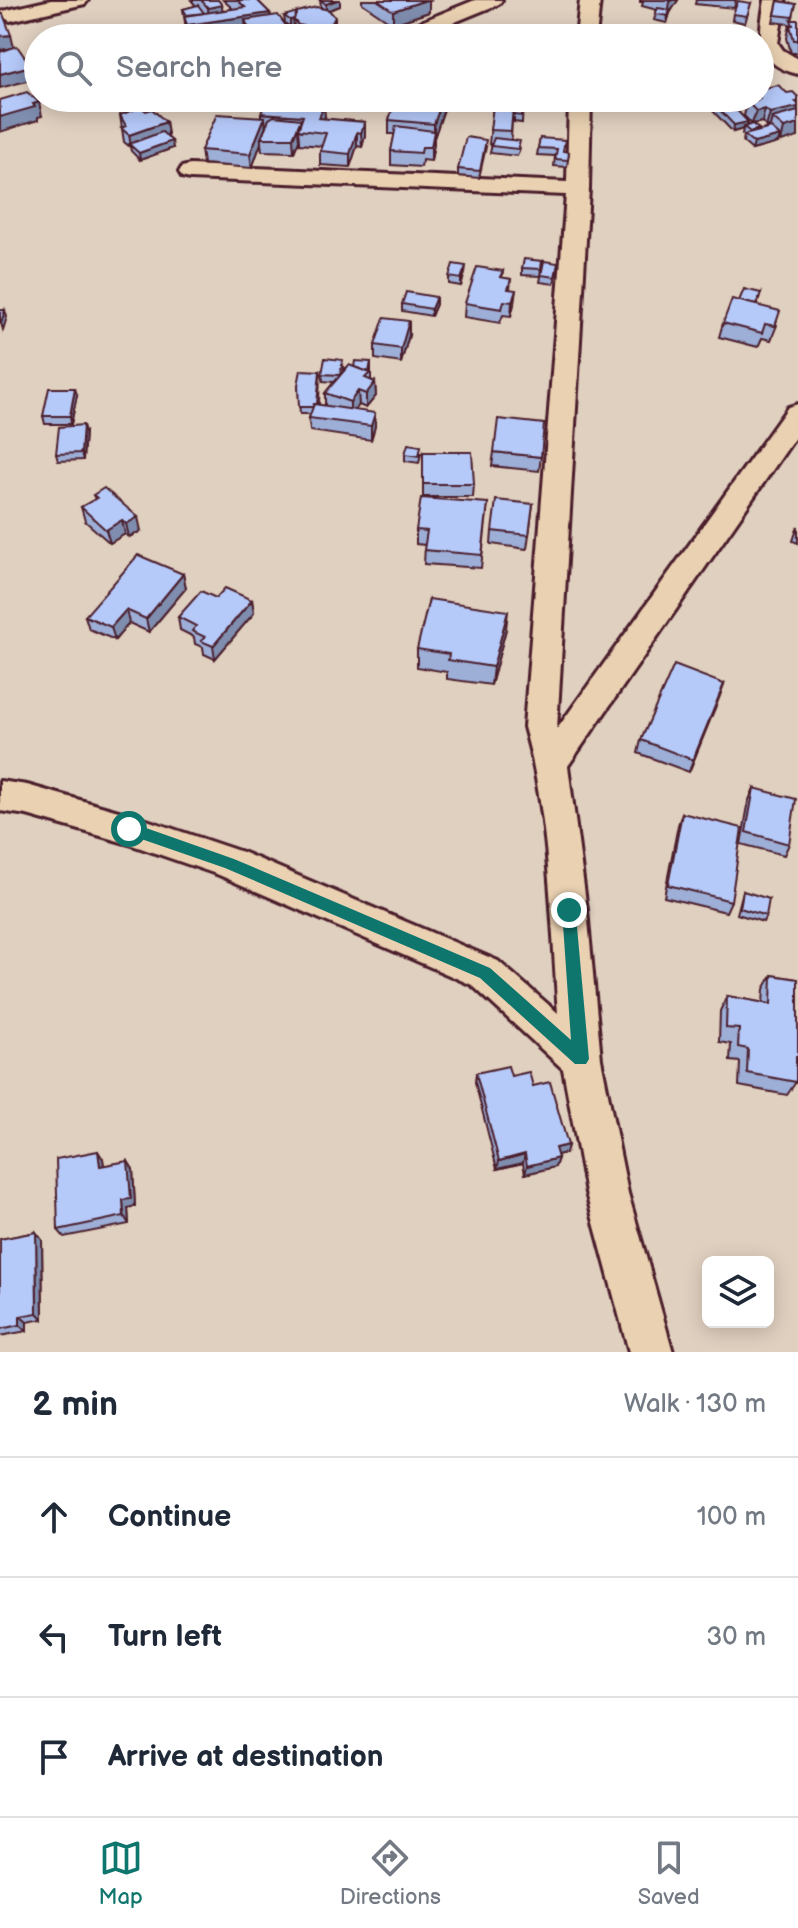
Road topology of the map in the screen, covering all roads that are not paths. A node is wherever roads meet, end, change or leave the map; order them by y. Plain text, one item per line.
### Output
1 (78, 0) edge
2 (492, 0) edge
3 (590, 0) edge
4 (775, 0) edge
5 (10, 15) dead end
6 (433, 24) edge
7 (587, 24) edge
8 (771, 24) edge
9 (774, 52) edge
10 (798, 68) edge
11 (580, 112) edge
12 (190, 172) dead end
13 (578, 189) junction
14 (798, 413) edge
15 (551, 764) junction
16 (0, 796) edge
17 (581, 1059) junction
18 (651, 1352) edge

1 - 5 street
2 - 6 street
3 - 7 street
4 - 8 street
9 - 10 street
11 - 13 street
12 - 13 street
13 - 15 street
14 - 15 street
15 - 17 street
16 - 17 street
17 - 18 street

